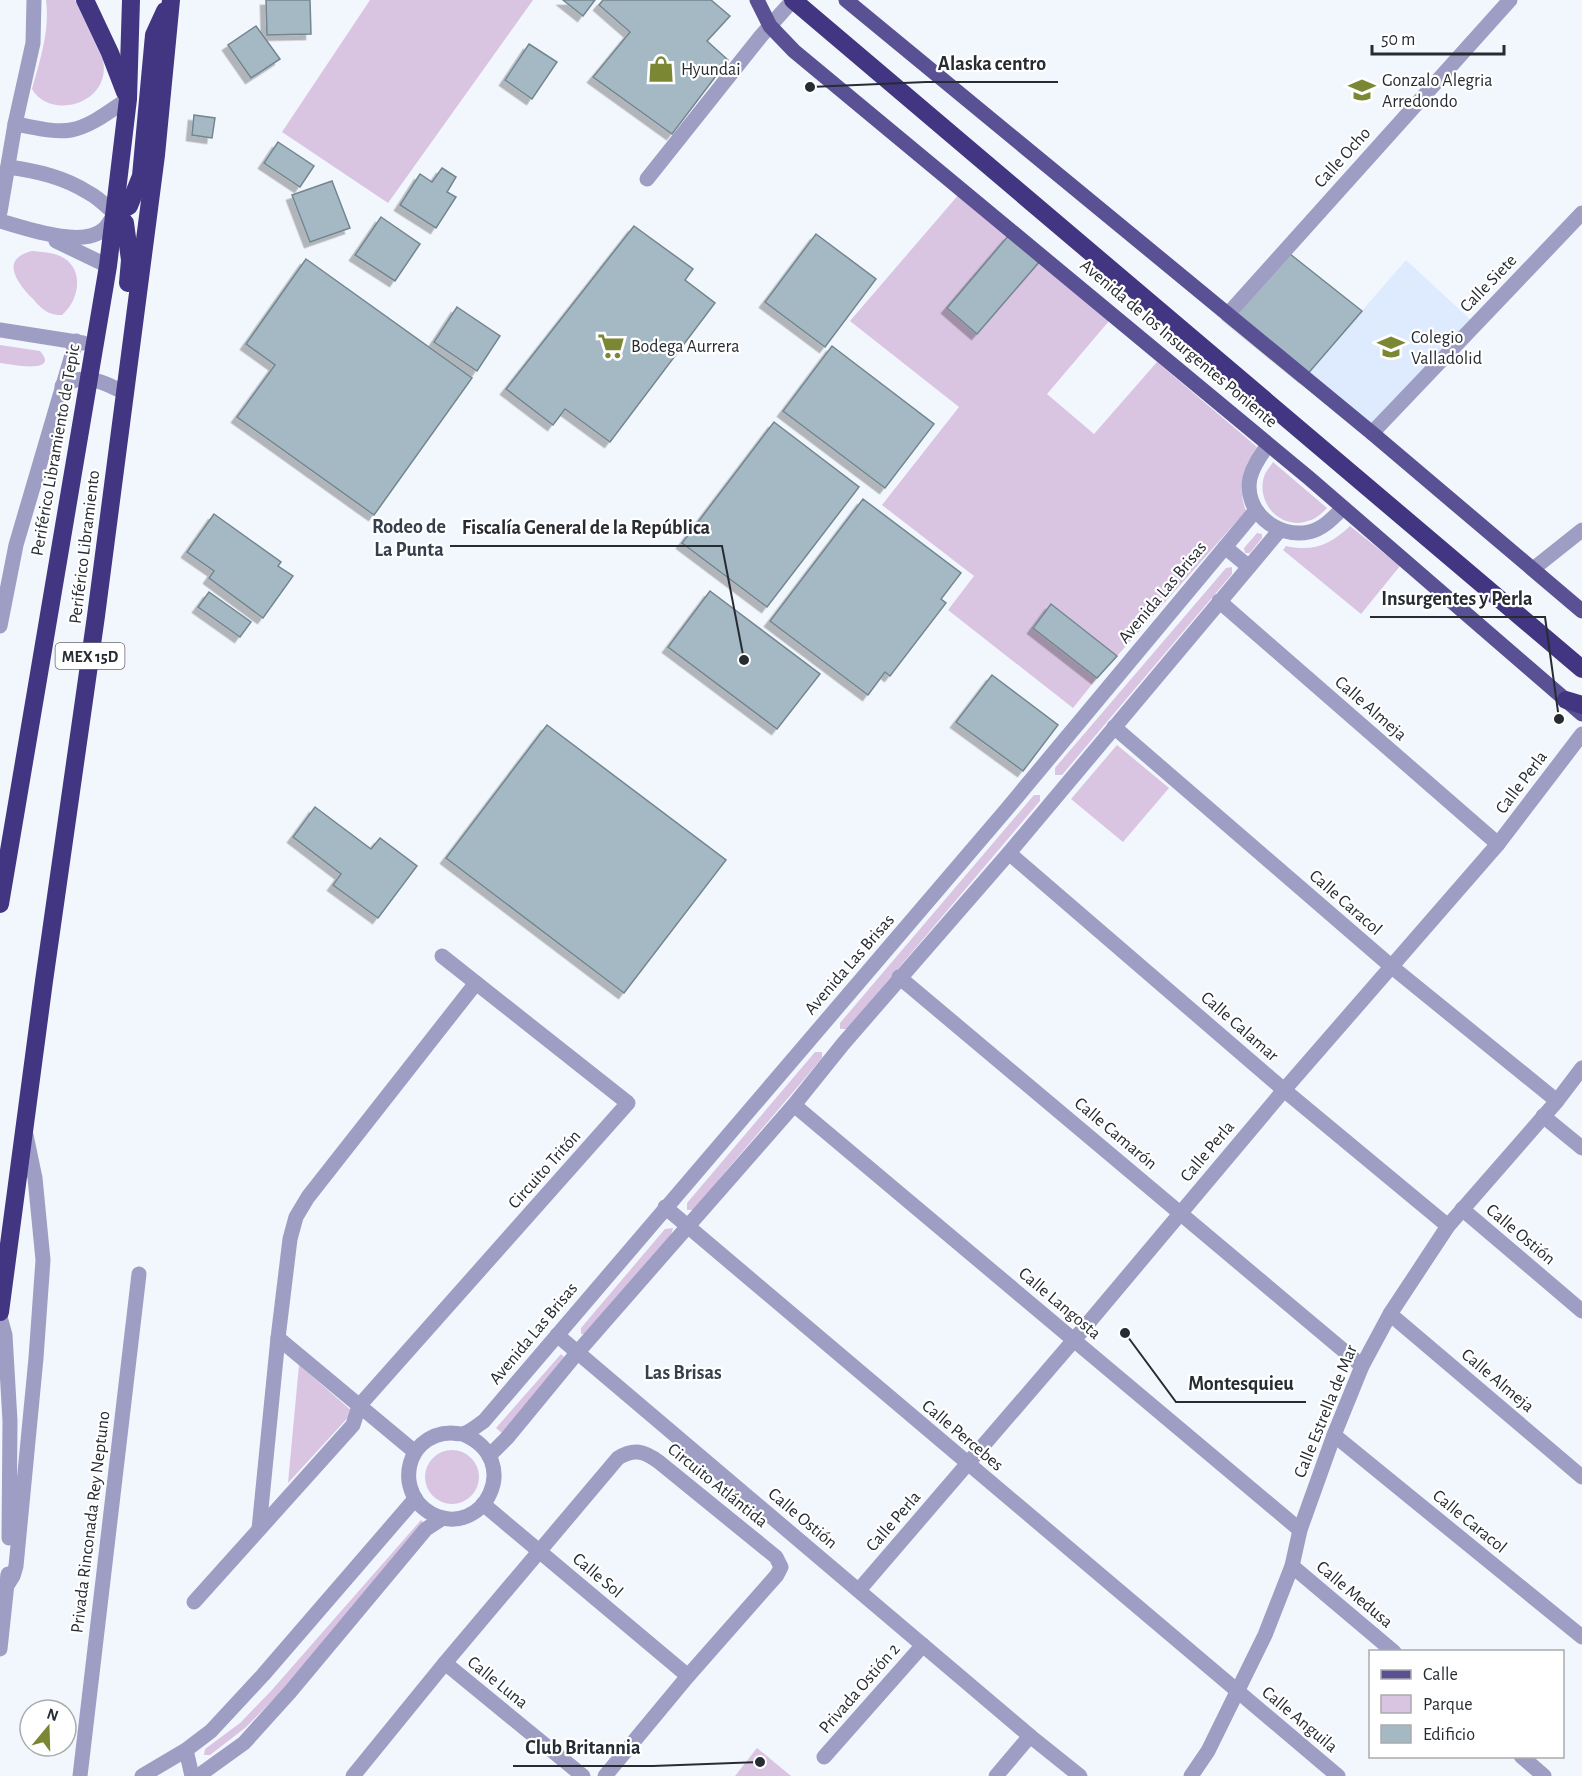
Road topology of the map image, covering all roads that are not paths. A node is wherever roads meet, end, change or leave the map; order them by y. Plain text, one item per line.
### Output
1 (34, 0) edge
2 (85, 0) edge
3 (131, 0) edge
4 (171, 0) edge
5 (182, 0) edge
6 (757, 0) edge
7 (793, 0) edge
8 (846, 0) edge
9 (1510, 0) edge
10 (770, 26) junction
11 (128, 99) junction
12 (15, 124) junction
13 (157, 147) junction
14 (8, 167) junction
15 (647, 179) dead end
16 (0, 212) edge
17 (1582, 213) edge
18 (115, 214) junction
19 (0, 221) edge
20 (32, 230) junction
21 (108, 266) junction
22 (1228, 314) junction
23 (0, 330) edge
24 (76, 341) junction
25 (94, 345) junction
26 (88, 379) junction
27 (62, 386) junction
28 (117, 389) junction
29 (1372, 432) junction
30 (1268, 445) junction
31 (1343, 508) junction
32 (1256, 510) junction
33 (1280, 530) junction
34 (1582, 530) edge
35 (1225, 547) junction
36 (1249, 567) junction
37 (1533, 569) junction
38 (1219, 601) junction
39 (1582, 611) edge
40 (96, 616) junction
41 (0, 626) edge
42 (1582, 669) edge
43 (1574, 702) edge
44 (1582, 714) edge
45 (1114, 727) junction
46 (1582, 734) edge
47 (1498, 844) junction
48 (1009, 853) junction
49 (0, 904) edge
50 (442, 956) dead end
51 (1392, 967) junction
52 (900, 977) junction
53 (476, 983) junction
54 (821, 1025) junction
55 (843, 1044) junction
56 (1582, 1068) edge
57 (1284, 1090) junction
58 (1557, 1101) junction
59 (794, 1105) junction
60 (1543, 1116) junction
61 (25, 1130) junction
62 (1582, 1148) edge
63 (665, 1208) junction
64 (1462, 1209) junction
65 (1180, 1212) junction
66 (1448, 1226) junction
67 (687, 1227) junction
68 (139, 1274) dead end
69 (1582, 1311) edge
70 (0, 1312) edge
71 (1390, 1314) junction
72 (0, 1317) edge
73 (557, 1335) junction
74 (278, 1338) junction
75 (1074, 1340) junction
76 (578, 1353) junction
77 (1362, 1366) junction
78 (359, 1406) junction
79 (463, 1434) junction
80 (1334, 1435) junction
81 (415, 1452) junction
82 (489, 1456) junction
83 (968, 1465) junction
84 (1582, 1477) edge
85 (415, 1499) junction
86 (483, 1504) junction
87 (443, 1518) junction
88 (259, 1529) junction
89 (1300, 1530) junction
90 (539, 1551) junction
91 (1292, 1566) junction
92 (8, 1584) junction
93 (859, 1590) junction
94 (194, 1602) dead end
95 (1582, 1637) edge
96 (923, 1645) junction
97 (0, 1648) edge
98 (1392, 1650) edge
99 (445, 1663) junction
100 (688, 1676) junction
101 (1237, 1692) junction
102 (1030, 1736) junction
103 (186, 1750) junction
104 (824, 1757) dead end
105 (1523, 1758) edge
106 (80, 1776) edge
107 (142, 1776) edge
108 (192, 1776) edge
109 (198, 1776) edge
110 (353, 1776) edge
111 (583, 1776) edge
112 (605, 1776) edge
113 (996, 1776) edge
114 (1080, 1776) edge
115 (1191, 1776) edge
116 (1338, 1776) edge
117 (1544, 1776) edge

1 - 12 street
2 - 11 highway
3 - 11 highway, Periférico Libramiento de Tepic / MEX 15D
4 - 13 highway, Periférico Libramiento / MEX 15D
4 - 18 highway
5 - 13 highway
6 - 10 main road, Avenida de los Insurgentes Poniente
7 - 10 street
7 - 42 highway, Avenida de los Insurgentes Poniente
8 - 22 main road
9 - 22 street, Calle Ocho
10 - 15 street
10 - 30 main road, Avenida de los Insurgentes Poniente
11 - 12 street
11 - 18 highway, Periférico Libramiento de Tepic / MEX 15D
12 - 14 street
13 - 40 highway, Periférico Libramiento / MEX 15D
14 - 16 street
14 - 18 street
17 - 29 street, Calle Siete
18 - 20 street
18 - 21 highway, Periférico Libramiento de Tepic / MEX 15D
18 - 28 highway
19 - 20 street
20 - 21 street
21 - 25 highway, Periférico Libramiento de Tepic / MEX 15D
22 - 29 main road
23 - 24 street
24 - 25 street
24 - 27 street
25 - 26 highway, Periférico Libramiento de Tepic / MEX 15D
26 - 27 street
26 - 28 street
26 - 49 highway, Periférico Libramiento de Tepic / MEX 15D
27 - 41 street
28 - 40 highway
29 - 37 main road
30 - 31 main road, Avenida de los Insurgentes Poniente
30 - 32 street
31 - 33 street
31 - 43 main road, Avenida de los Insurgentes Poniente
32 - 33 street
32 - 35 street, Avenida Las Brisas
33 - 36 street
34 - 37 street
35 - 36 street
35 - 54 street, Avenida Las Brisas
36 - 38 street
37 - 39 main road
38 - 45 street
38 - 47 street, Calle Almeja
40 - 61 highway, Periférico Libramiento / MEX 15D
43 - 44 main road, Avenida de los Insurgentes Poniente
45 - 48 street
45 - 51 street, Calle Caracol
46 - 47 street, Calle Perla
47 - 51 street, Calle Perla
48 - 52 street
48 - 57 street, Calle Calamar
50 - 53 street, Circuito Tritón
51 - 57 street, Calle Perla
51 - 58 street, Calle Caracol
52 - 55 street
52 - 65 street, Calle Camarón
53 - 74 street
53 - 78 street, Circuito Tritón
54 - 55 street
54 - 63 street, Avenida Las Brisas
55 - 59 street
56 - 58 street, Calle Estrella de Mar
57 - 65 street, Calle Perla
57 - 66 street, Calle Calamar
58 - 60 street, Calle Estrella de Mar
59 - 67 street
59 - 75 street, Calle Langosta
60 - 62 street
60 - 64 street, Calle Estrella de Mar
61 - 70 highway, Periférico Libramiento / MEX 15D
61 - 92 street
63 - 67 street, Calle Percebes
63 - 73 street, Avenida Las Brisas
64 - 66 street, Calle Estrella de Mar
64 - 69 street, Calle Ostión
65 - 75 street, Calle Perla
65 - 77 street, Calle Camarón
66 - 71 street, Calle Estrella de Mar
67 - 76 street
67 - 83 street, Calle Percebes
68 - 106 street, Privada Rinconada Rey Neptuno
71 - 77 street, Calle Estrella de Mar
71 - 84 street, Calle Almeja
72 - 92 street
73 - 76 street, Calle Ostión
73 - 79 street, Avenida Las Brisas
74 - 78 street
74 - 88 street
75 - 83 street, Calle Perla
75 - 89 street, Calle Langosta
76 - 82 street
76 - 93 street, Calle Ostión
77 - 80 street, Calle Estrella de Mar
78 - 81 street
78 - 88 street, Circuito Tritón
79 - 81 street, Avenida Las Brisas
79 - 82 street
80 - 89 street, Calle Estrella de Mar
80 - 95 street, Calle Caracol
81 - 85 street
82 - 86 street
83 - 93 street, Calle Perla
83 - 101 street, Calle Percebes
85 - 87 street
85 - 103 street
86 - 87 street
86 - 90 street, Calle Sol
87 - 109 street
88 - 94 street, Circuito Tritón
89 - 91 street, Calle Estrella de Mar
90 - 99 street, Circuito Atlántida
90 - 100 street, Calle Sol
90 - 100 street, Circuito Atlántida
91 - 98 street, Calle Medusa
91 - 101 street, Calle Estrella de Mar
92 - 97 street
93 - 96 street, Calle Ostión
96 - 102 street, Calle Ostión
96 - 104 street, Privada Ostión 2
99 - 110 street, Circuito Atlántida
99 - 111 street, Calle Luna
100 - 112 street, Circuito Atlántida
101 - 115 street, Calle Estrella de Mar
101 - 116 street, Calle Anguila
102 - 113 street
102 - 114 street, Calle Ostión
103 - 107 street
103 - 108 street
105 - 117 street

